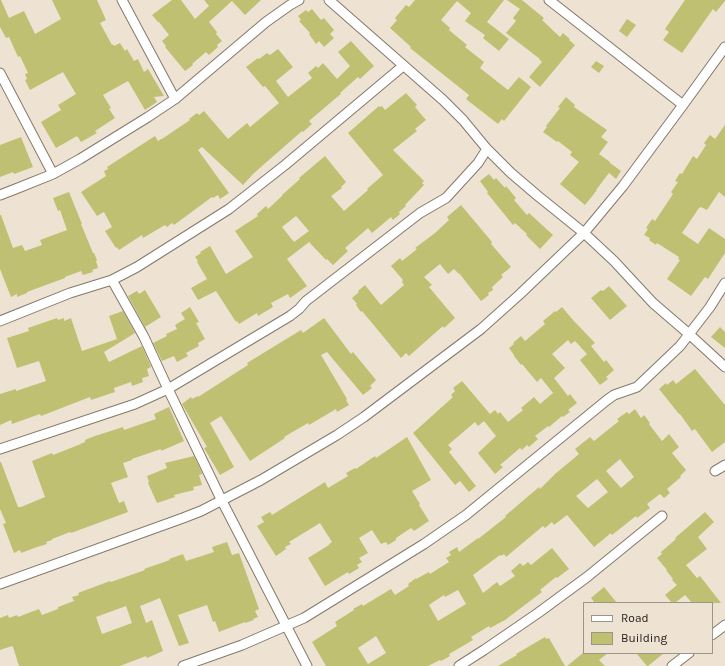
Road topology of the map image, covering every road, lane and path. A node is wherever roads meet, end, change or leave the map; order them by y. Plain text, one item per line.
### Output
1 (122, 0) edge
2 (299, 0) edge
3 (329, 0) edge
4 (549, 0) edge
5 (725, 47) edge
6 (403, 66) junction
7 (0, 73) edge
8 (175, 99) junction
9 (683, 105) junction
10 (488, 149) junction
11 (53, 174) junction
12 (0, 195) edge
13 (584, 233) junction
14 (112, 280) junction
15 (725, 284) edge
16 (0, 321) edge
17 (690, 334) junction
18 (725, 367) edge
19 (168, 389) junction
20 (0, 449) edge
21 (725, 465) edge
22 (715, 471) dead end
23 (222, 501) junction
24 (662, 516) dead end
25 (0, 584) edge
26 (725, 625) edge
27 (286, 626) junction
28 (713, 634) edge
29 (688, 654) edge
30 (183, 666) edge
31 (307, 666) edge
32 (459, 666) edge
33 (672, 666) edge

1 - 8 street
2 - 8 street
3 - 6 street
4 - 9 street
5 - 9 street
6 - 10 street
6 - 14 street
7 - 11 street
8 - 11 street
9 - 13 street
10 - 13 street
10 - 19 street
11 - 12 street
13 - 17 street
13 - 23 street
14 - 16 street
14 - 19 street
15 - 17 street
17 - 18 street
17 - 27 street
19 - 20 street
19 - 23 street
21 - 22 street
23 - 25 street
23 - 27 street
24 - 32 street
26 - 28 street
27 - 30 street
27 - 31 street
29 - 33 street

